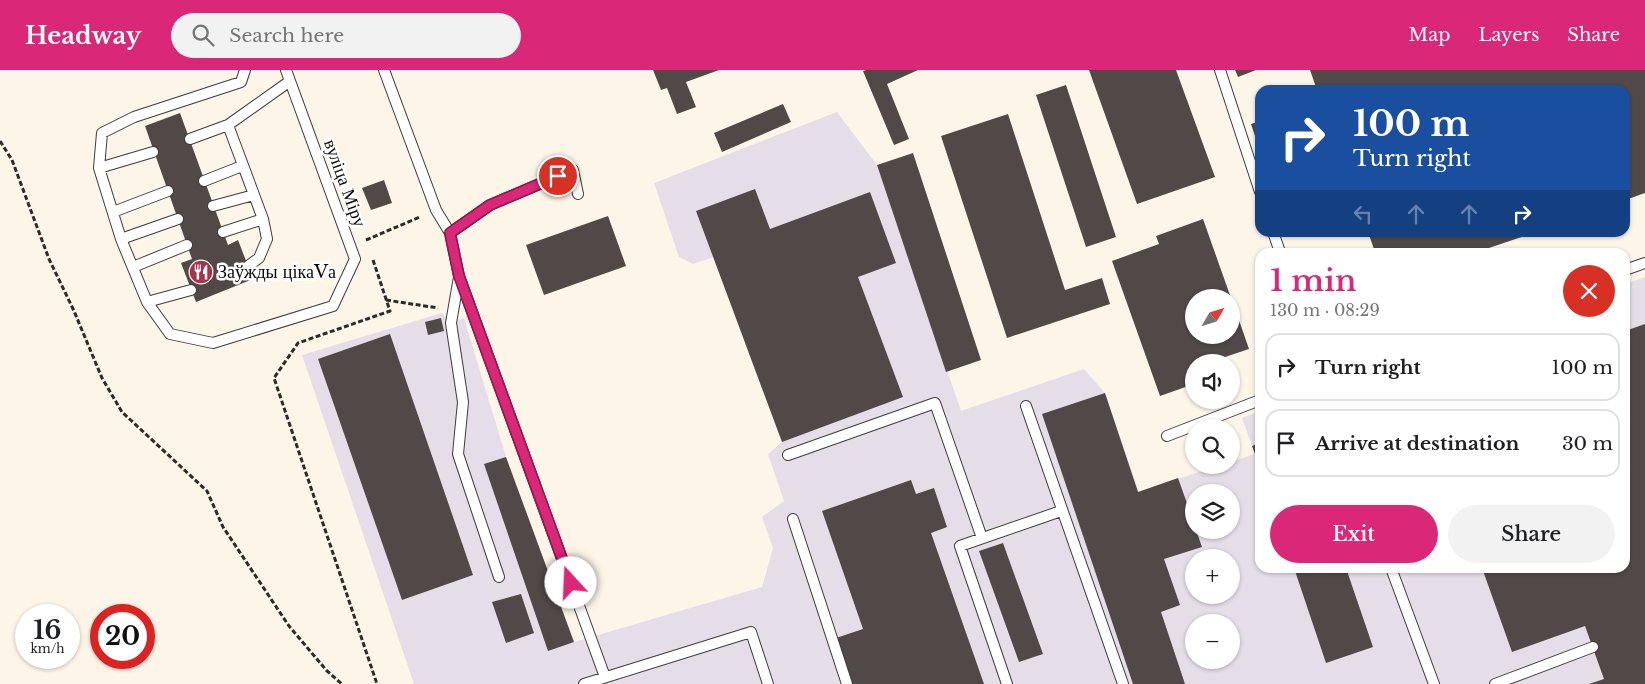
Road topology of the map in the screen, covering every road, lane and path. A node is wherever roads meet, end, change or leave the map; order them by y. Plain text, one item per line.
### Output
1 (245, 70) edge
2 (286, 70) edge
3 (384, 70) edge
4 (1220, 70) edge
5 (290, 81) junction
6 (228, 125) junction
7 (190, 139) dead end
8 (0, 141) edge
9 (153, 152) dead end
10 (242, 166) junction
11 (99, 168) junction
12 (1255, 177) edge
13 (204, 181) dead end
14 (168, 191) dead end
15 (254, 194) junction
16 (578, 194) dead end
17 (213, 206) dead end
18 (436, 210) junction
19 (113, 212) junction
20 (178, 219) dead end
21 (263, 219) junction
22 (223, 232) dead end
23 (450, 233) junction
24 (121, 239) junction
25 (187, 245) dead end
26 (369, 248) dead end
27 (372, 257) dead end
28 (1645, 263) edge
29 (248, 266) dead end
30 (133, 267) junction
31 (1630, 268) edge
32 (459, 276) junction
33 (192, 290) dead end
34 (386, 300) junction
35 (147, 302) junction
36 (453, 310) junction
37 (1255, 402) edge
38 (1026, 406) dead end
39 (1166, 436) dead end
40 (788, 455) dead end
41 (1061, 510) junction
42 (793, 519) dead end
43 (982, 538) junction
44 (1393, 573) edge
45 (499, 577) dead end
46 (1593, 647) dead end
47 (605, 677) junction
48 (342, 684) edge
49 (377, 684) edge
50 (584, 684) edge
51 (768, 684) edge
52 (847, 684) edge
53 (1007, 684) edge
54 (1123, 684) edge
55 (1434, 684) edge
56 (1495, 684) edge

1 - 11 lane
2 - 5 lane, вуліца Міру
3 - 18 lane
4 - 12 lane
5 - 6 lane
5 - 35 lane, вуліца Міру
6 - 7 lane
6 - 10 lane
8 - 48 path
9 - 11 lane
10 - 13 lane
10 - 15 lane
11 - 19 lane
14 - 19 lane
15 - 17 lane
15 - 21 lane
16 - 23 lane
18 - 23 lane
18 - 26 path
19 - 24 lane
20 - 24 lane
21 - 22 lane
21 - 29 lane
23 - 32 lane
24 - 30 lane
25 - 30 lane
27 - 34 path
28 - 31 lane
30 - 35 lane
32 - 36 lane
32 - 47 lane
33 - 35 lane
34 - 36 path
34 - 49 path
36 - 45 lane
37 - 39 lane
38 - 41 lane
40 - 43 lane
41 - 43 lane
41 - 54 lane
42 - 52 lane
43 - 53 lane
44 - 55 lane
46 - 56 lane
47 - 50 lane
47 - 51 lane

